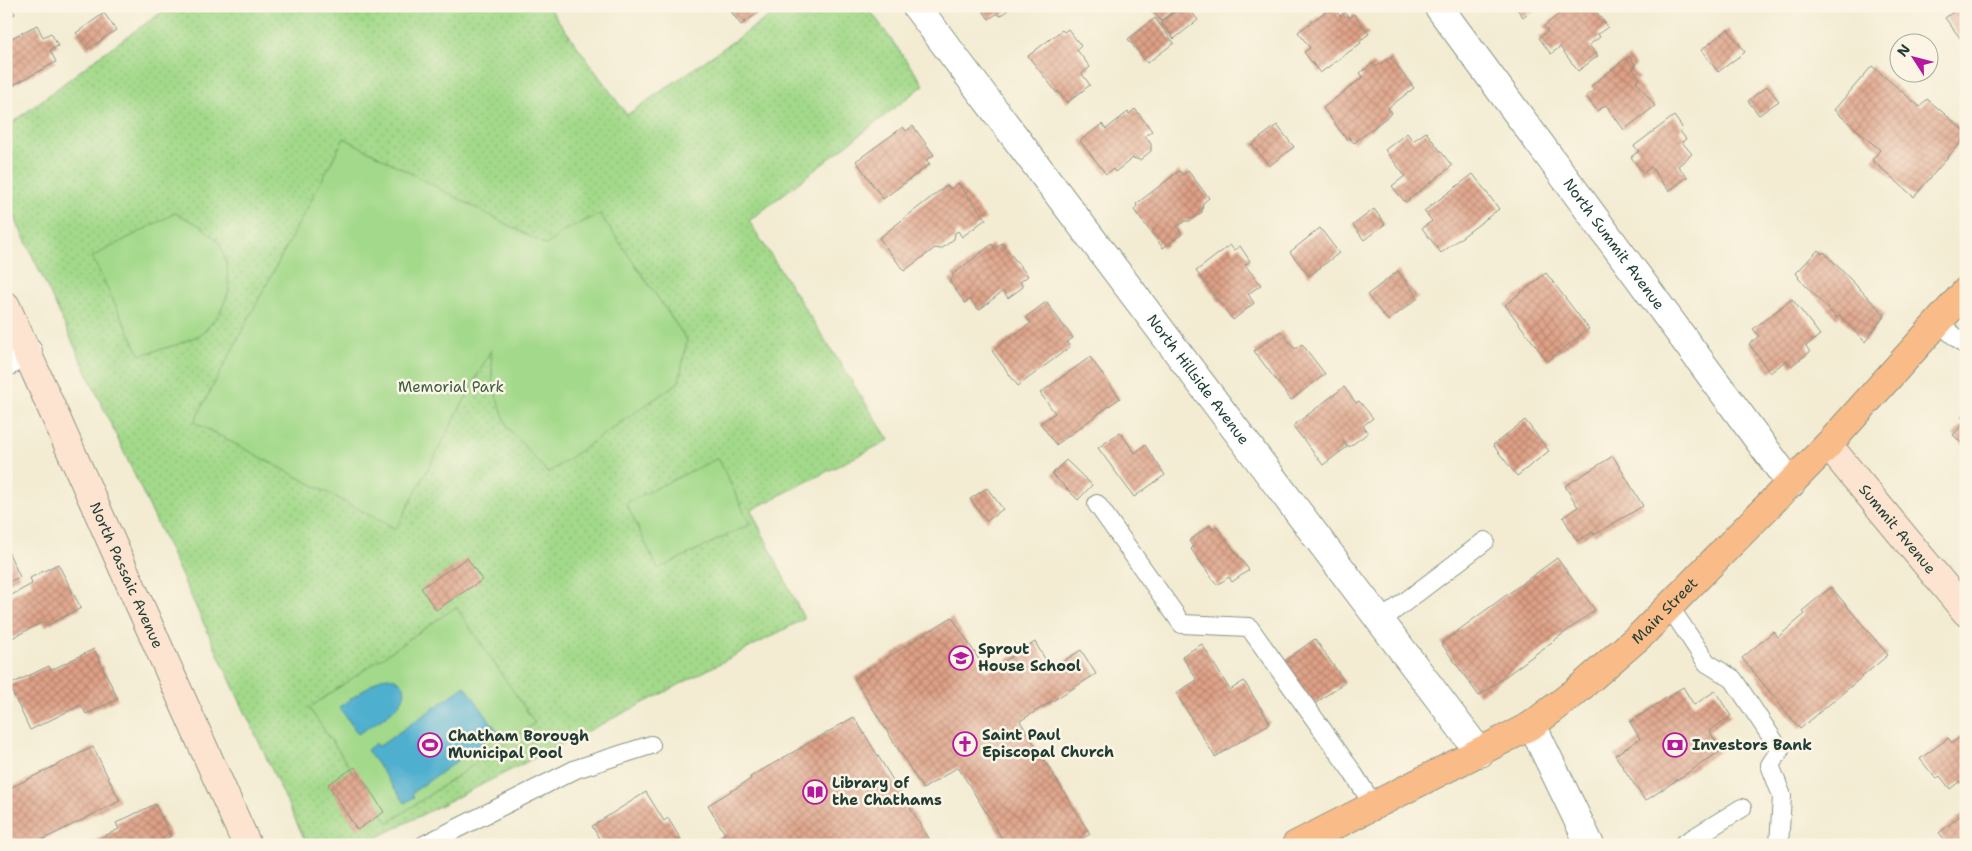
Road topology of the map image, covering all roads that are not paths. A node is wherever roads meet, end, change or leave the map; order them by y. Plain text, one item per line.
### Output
1 (916, 6) edge
2 (1438, 6) edge
3 (1966, 291) edge
4 (6, 306) edge
5 (1938, 322) junction
6 (1966, 346) edge
7 (17, 357) edge
8 (1828, 445) junction
9 (1790, 484) junction
10 (1097, 504) dead end
11 (1485, 541) dead end
12 (1669, 606) junction
13 (1966, 612) edge
14 (1380, 621) junction
15 (1532, 725) junction
16 (651, 745) dead end
17 (1480, 753) junction
18 (1374, 806) junction
19 (1742, 808) dead end
20 (247, 845) edge
21 (424, 845) edge
22 (1296, 845) edge
23 (1590, 845) edge
24 (1682, 845) edge
25 (1779, 845) edge

1 - 14 street, North Hillside Avenue
2 - 9 street, North Summit Avenue
3 - 5 main road, Main Street
4 - 7 main road, North Passaic Avenue
5 - 6 lane
5 - 8 main road, Main Street
7 - 20 main road, North Passaic Avenue
8 - 9 main road, Main Street
8 - 13 main road, Summit Avenue
9 - 12 main road, Main Street
10 - 18 lane
11 - 14 lane
12 - 15 main road, Main Street
12 - 25 lane
14 - 17 street, North Hillside Avenue
15 - 17 main road, Main Street
15 - 23 street
16 - 21 lane
17 - 18 main road, Main Street
18 - 22 main road, Main Street
19 - 24 lane

